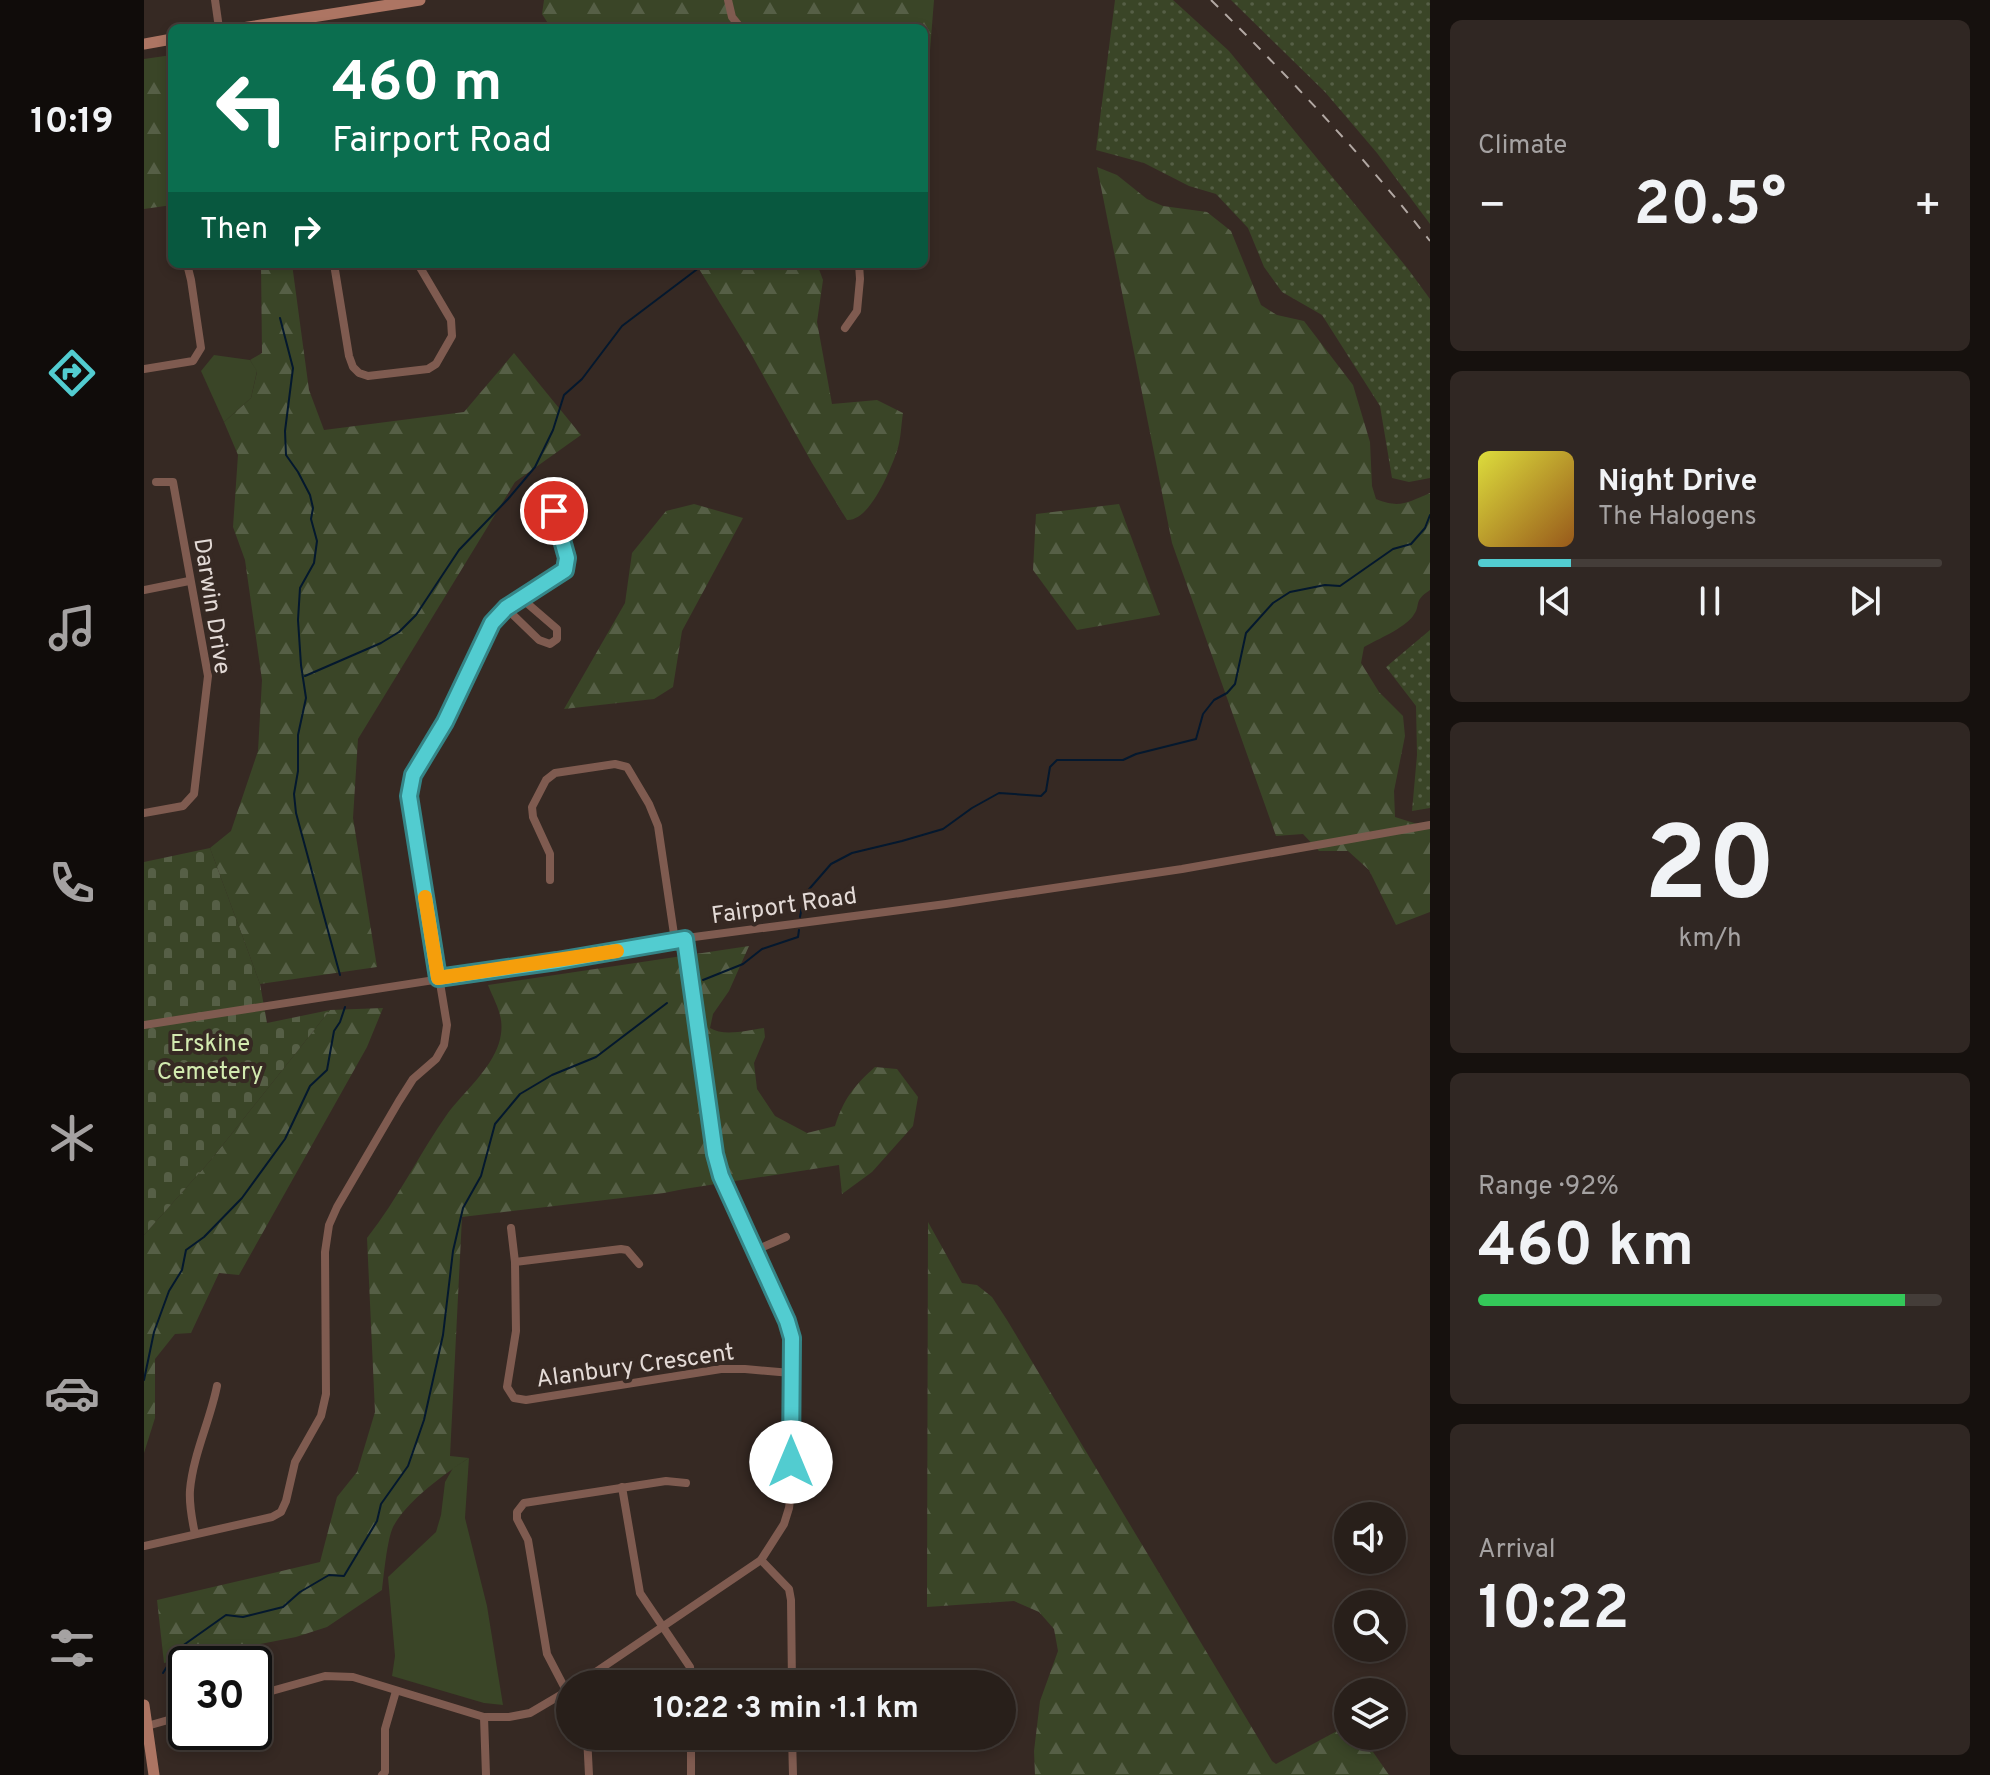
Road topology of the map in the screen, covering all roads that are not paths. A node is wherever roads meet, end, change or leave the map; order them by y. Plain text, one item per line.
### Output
1 (215, 0) edge
2 (420, 0) edge
3 (728, 0) edge
4 (218, 24) edge
5 (267, 24) edge
6 (738, 24) edge
7 (168, 40) edge
8 (144, 44) edge
9 (188, 268) edge
10 (335, 268) edge
11 (420, 268) edge
12 (859, 268) edge
13 (845, 328) dead end
14 (144, 369) edge
15 (156, 482) dead end
16 (548, 488) dead end
17 (189, 581) junction
18 (144, 590) edge
19 (521, 598) junction
20 (506, 608) junction
21 (144, 813) edge
22 (1430, 825) edge
23 (550, 880) dead end
24 (680, 940) junction
25 (438, 978) junction
26 (144, 1025) edge
27 (511, 1228) dead end
28 (786, 1237) dead end
29 (756, 1250) junction
30 (515, 1262) junction
31 (639, 1264) dead end
32 (791, 1373) junction
33 (217, 1386) dead end
34 (686, 1483) dead end
35 (622, 1487) junction
36 (195, 1534) junction
37 (144, 1546) edge
38 (761, 1560) junction
39 (662, 1627) junction
40 (556, 1670) edge
41 (599, 1670) edge
42 (690, 1670) edge
43 (792, 1670) edge
44 (272, 1691) edge
45 (396, 1691) junction
46 (556, 1700) edge
47 (144, 1705) edge
48 (484, 1717) junction
49 (168, 1720) edge
50 (147, 1726) junction
51 (588, 1750) edge
52 (691, 1750) edge
53 (792, 1750) edge
54 (154, 1775) edge
55 (382, 1775) edge
56 (486, 1775) edge
57 (589, 1775) edge
58 (691, 1775) edge
59 (793, 1775) edge

1 - 4 street
2 - 5 main road
3 - 6 street
7 - 8 main road
9 - 14 street
10 - 11 street
12 - 13 street
15 - 17 street, Darwin Drive
16 - 19 street
17 - 18 street
17 - 21 street, Darwin Drive
19 - 20 street
19 - 20 street
20 - 25 street
22 - 24 street, Fairport Road
23 - 24 street
24 - 25 street, Fairport Road
24 - 29 street
25 - 26 street, Fairport Road
25 - 36 street
27 - 30 street, Alanbury Crescent
28 - 29 street
29 - 32 street
30 - 31 street
30 - 32 street, Alanbury Crescent
32 - 38 street
33 - 36 street
34 - 35 street
35 - 39 street
35 - 40 street
36 - 37 street
38 - 39 street
38 - 43 street
39 - 41 street
39 - 42 street
44 - 45 street
45 - 48 street
45 - 55 street
46 - 48 street
47 - 50 main road
48 - 56 street
49 - 50 street
50 - 54 main road
51 - 57 street
52 - 58 street
53 - 59 street

